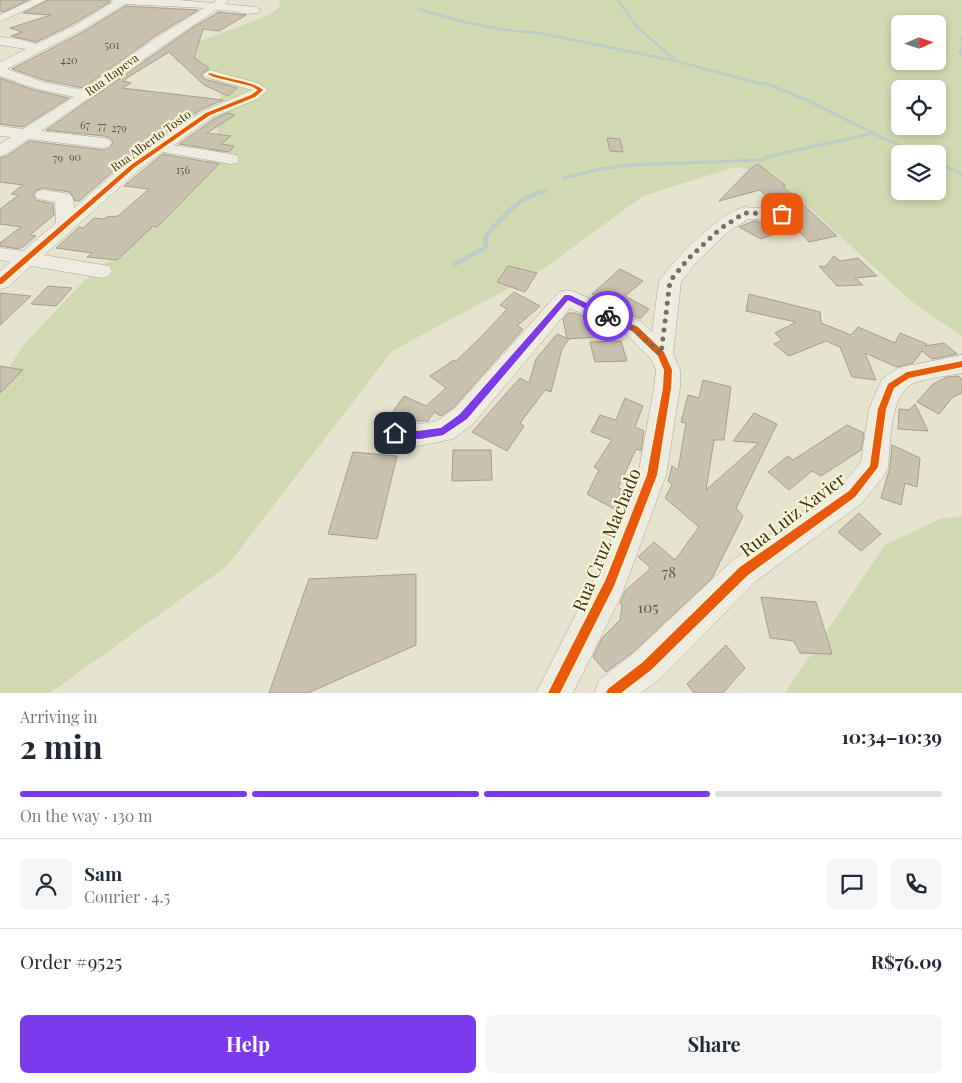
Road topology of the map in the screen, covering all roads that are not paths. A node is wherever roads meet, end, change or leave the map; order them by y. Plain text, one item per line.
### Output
1 (41, 0) edge
2 (116, 0) edge
3 (123, 0) edge
4 (219, 4) edge
5 (255, 10) dead end
6 (202, 15) junction
7 (229, 16) dead end
8 (4, 18) edge
9 (0, 41) edge
10 (37, 49) junction
11 (0, 69) edge
12 (210, 74) dead end
13 (86, 95) junction
14 (0, 131) edge
15 (25, 134) junction
16 (103, 143) dead end
17 (160, 147) junction
18 (0, 151) edge
19 (231, 158) dead end
20 (44, 195) dead end
21 (782, 214) dead end
22 (66, 224) junction
23 (0, 254) edge
24 (26, 258) junction
25 (102, 271) dead end
26 (0, 282) edge
27 (661, 354) junction
28 (962, 364) edge
29 (395, 433) dead end
30 (554, 693) edge
31 (612, 693) edge

1 - 8 street
2 - 3 street
3 - 4 street
3 - 10 street
4 - 5 street
4 - 6 street, Rua Itapeva
6 - 7 street
6 - 13 street, Rua Itapeva
9 - 10 street
10 - 11 street
11 - 13 street
12 - 17 street, Rua Alberto Tosto
13 - 15 street, Rua Itapeva
14 - 15 street
15 - 16 street
15 - 18 street, Rua Itapeva
17 - 19 street
17 - 22 street, Rua Alberto Tosto
20 - 22 street
21 - 27 street
22 - 24 street, Rua Alberto Tosto
23 - 24 street
24 - 25 street
24 - 26 street, Rua Alberto Tosto
27 - 29 street
27 - 30 street, Rua Cruz Machado
28 - 31 street, Rua Luiz Xavier

